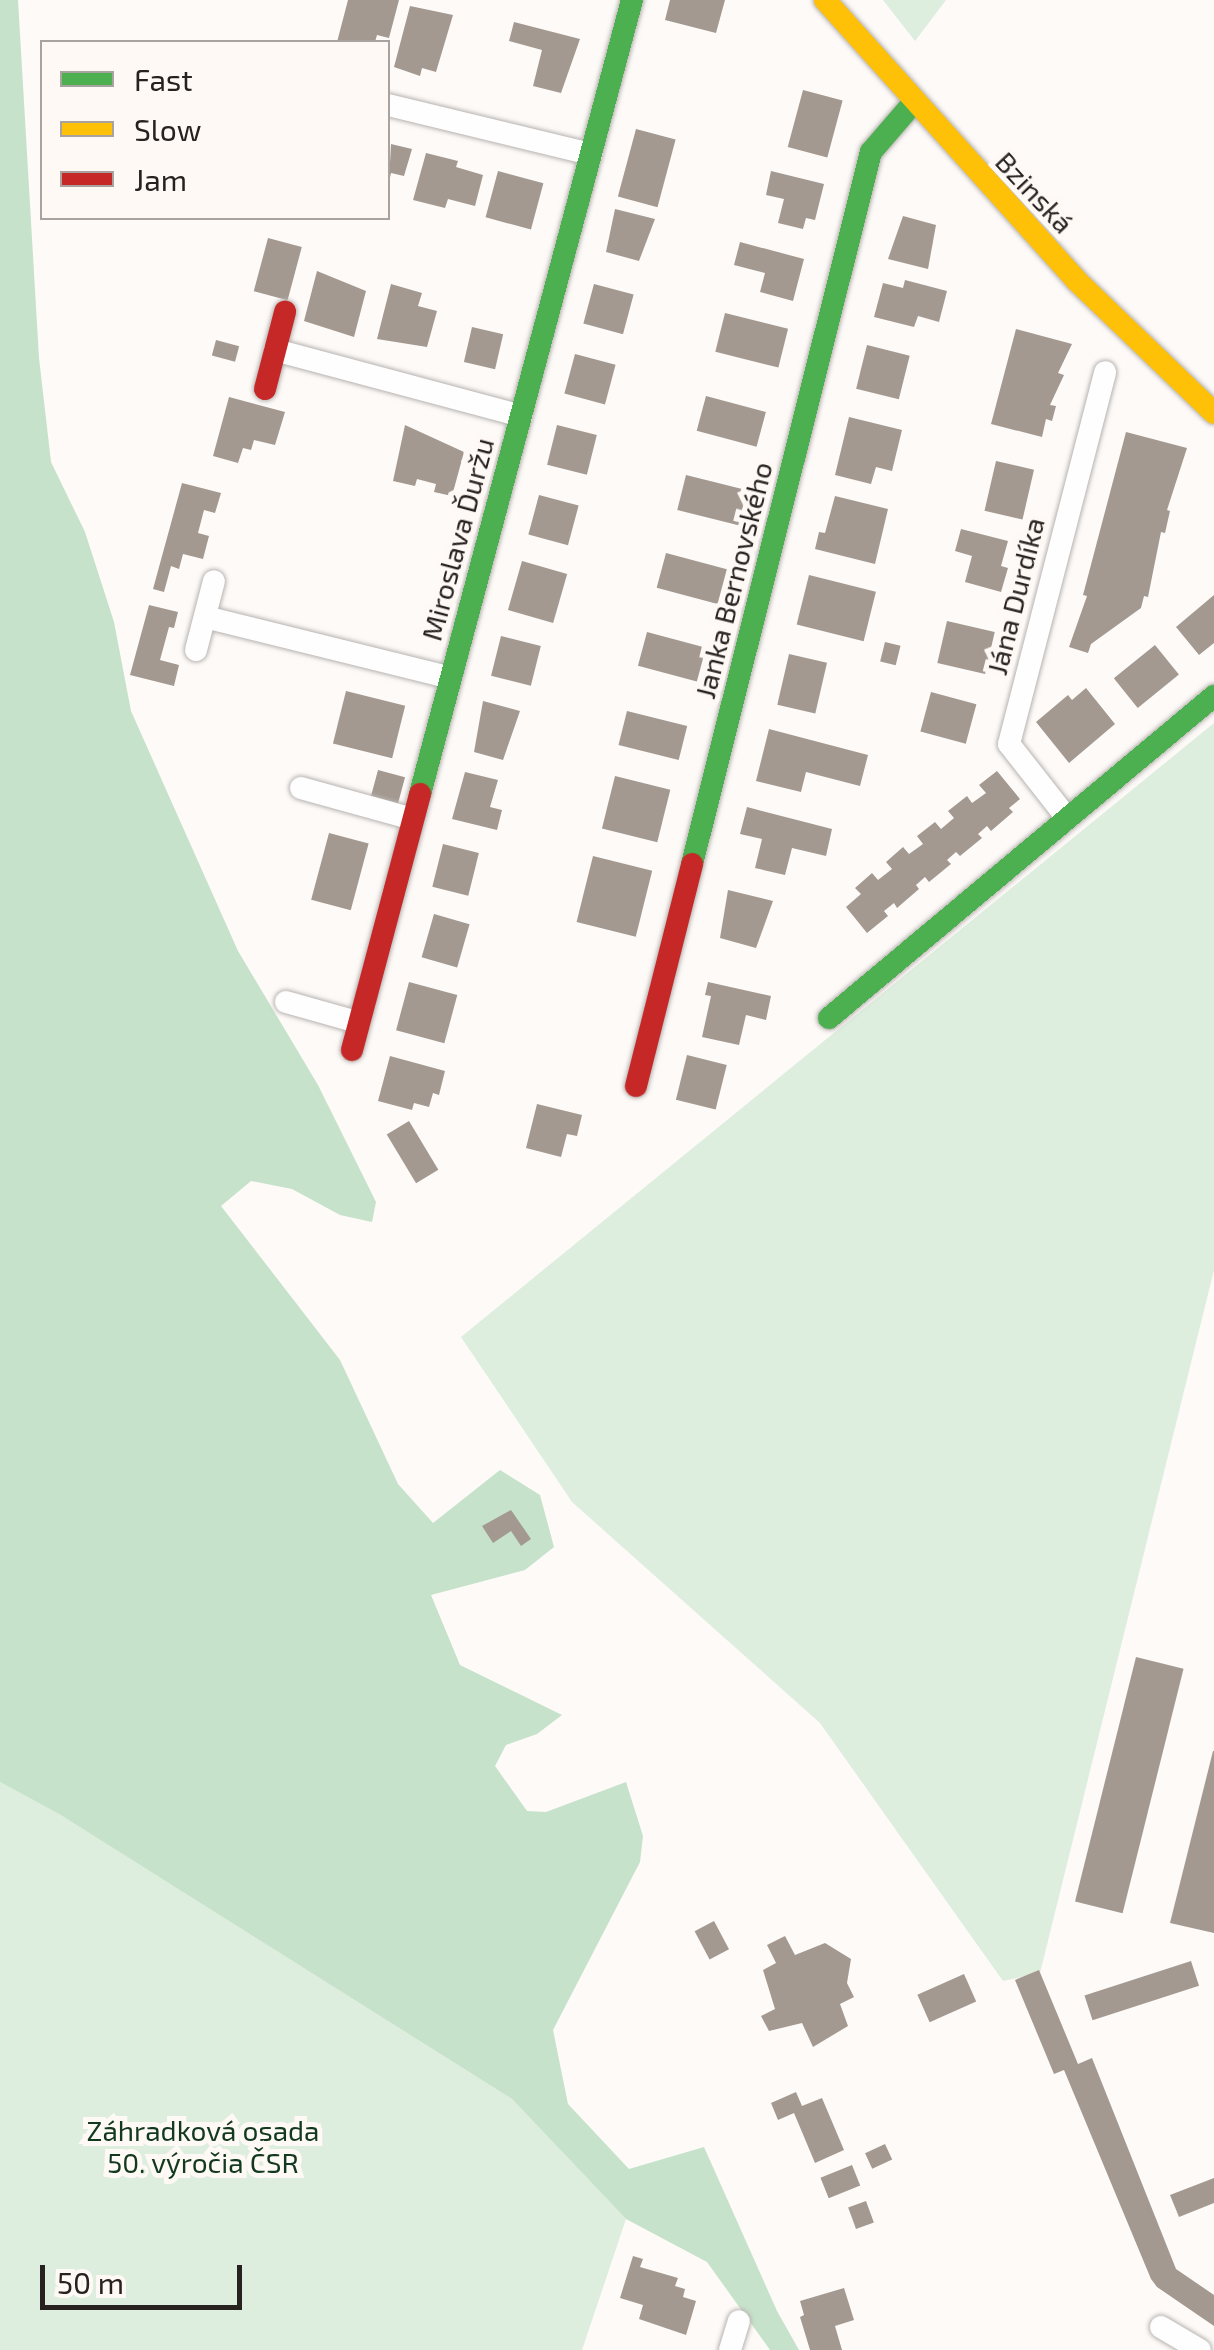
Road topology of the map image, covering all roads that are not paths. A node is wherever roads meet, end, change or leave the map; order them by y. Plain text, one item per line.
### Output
1 (632, 0) edge
2 (825, 0) edge
3 (914, 102) junction
4 (390, 105) edge
5 (590, 154) junction
6 (285, 312) dead end
7 (275, 350) junction
8 (1104, 372) dead end
9 (265, 389) dead end
10 (1214, 412) edge
11 (521, 416) junction
12 (214, 581) dead end
13 (205, 617) junction
14 (196, 650) dead end
15 (451, 678) junction
16 (1214, 696) edge
17 (302, 788) dead end
18 (1068, 818) junction
19 (413, 819) junction
20 (286, 1002) dead end
21 (830, 1018) dead end
22 (357, 1022) junction
23 (352, 1050) dead end
24 (636, 1086) dead end
25 (739, 2321) dead end
26 (1161, 2326) dead end
27 (730, 2350) edge
28 (1200, 2350) edge

1 - 5 street, Miroslava Ďuržu
2 - 3 street, Bzinská
3 - 10 street, Bzinská
3 - 24 street, Janka Bernovského
4 - 5 street
5 - 11 street, Miroslava Ďuržu
6 - 7 street
7 - 9 street
7 - 11 street, Miroslava Ďuržu
8 - 18 street, Jána Durdíka
11 - 15 street, Miroslava Ďuržu
12 - 13 street
13 - 14 street
13 - 15 street, Miroslava Ďuržu
15 - 19 street, Miroslava Ďuržu
16 - 18 street
17 - 19 street
18 - 21 street
19 - 22 street, Miroslava Ďuržu
20 - 22 street
22 - 23 street, Miroslava Ďuržu
25 - 27 street
26 - 28 street

